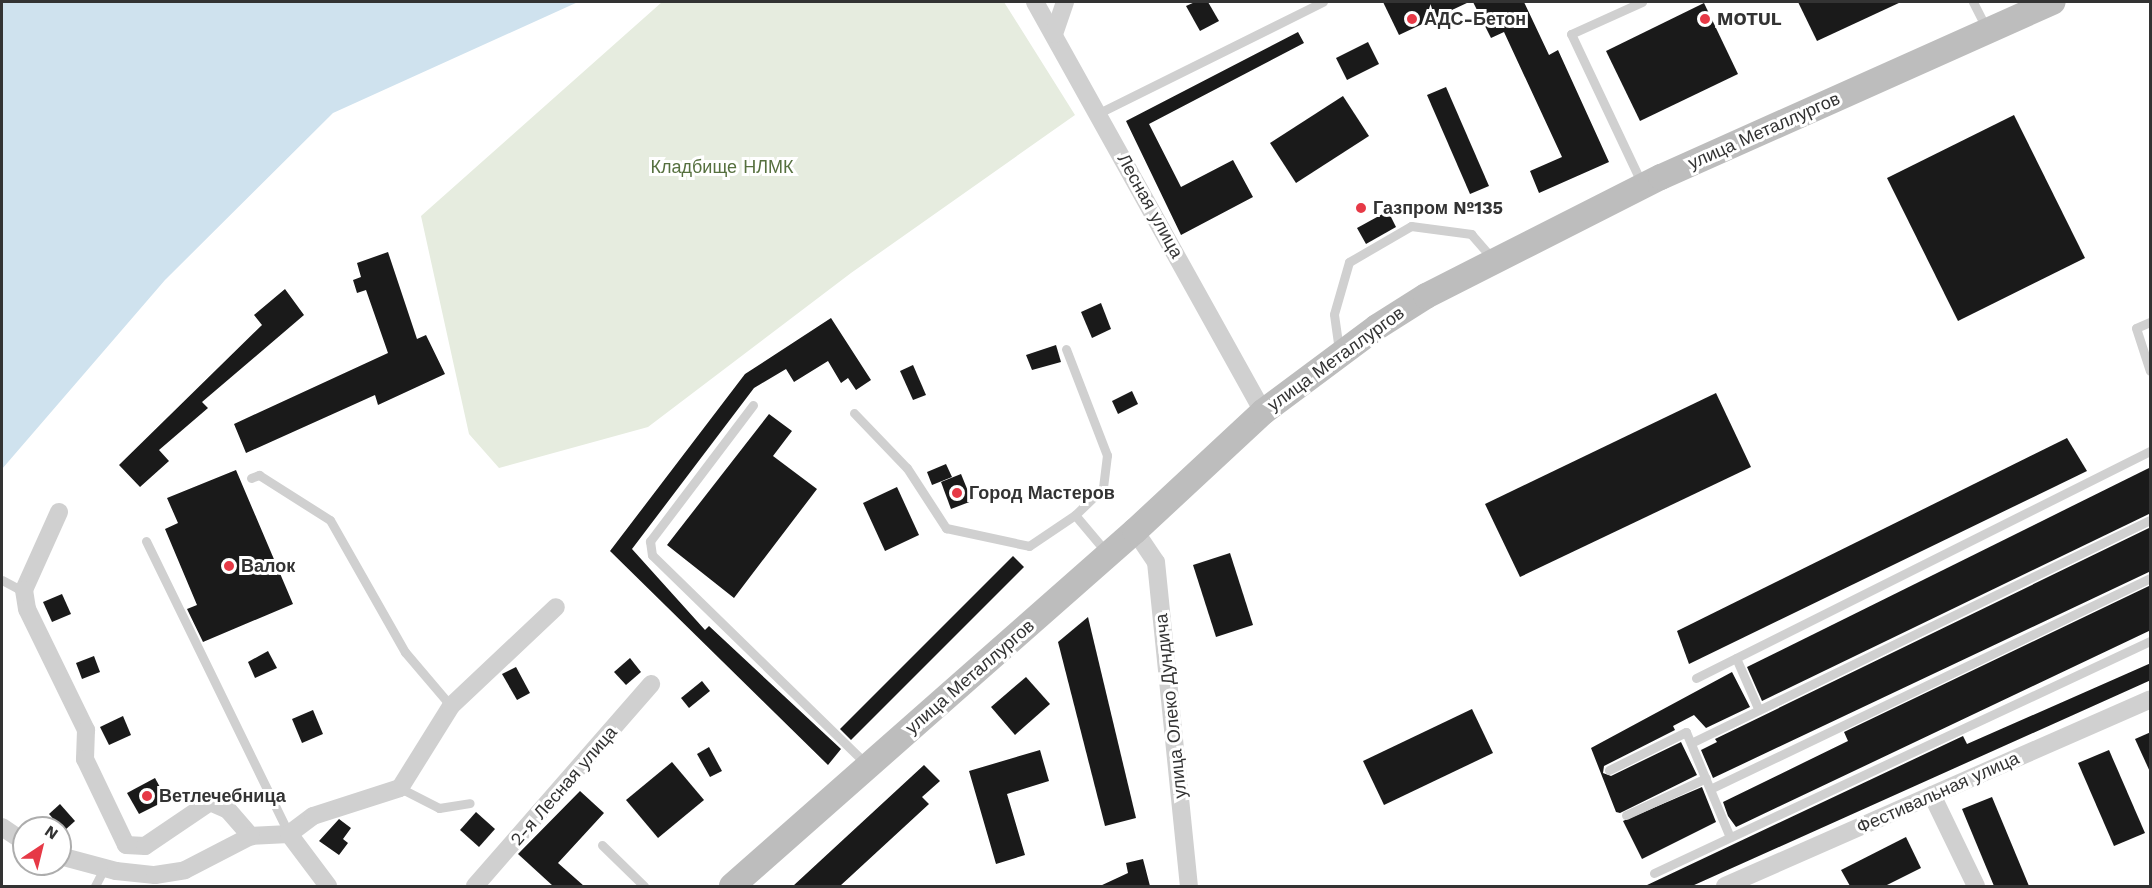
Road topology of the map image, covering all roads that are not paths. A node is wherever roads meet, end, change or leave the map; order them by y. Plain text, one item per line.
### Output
1 (1035, 2) edge
2 (1065, 2) edge
3 (1323, 2) edge
4 (1642, 2) edge
5 (1973, 2) edge
6 (2053, 2) edge
7 (1988, 31) junction
8 (1054, 34) junction
9 (1099, 113) junction
10 (1643, 186) junction
11 (1495, 261) junction
12 (2151, 322) edge
13 (1066, 349) dead end
14 (1340, 355) junction
15 (2151, 371) edge
16 (753, 405) dead end
17 (1263, 412) junction
18 (854, 413) dead end
19 (2151, 451) edge
20 (251, 478) dead end
21 (59, 512) dead end
22 (1075, 514) junction
23 (2151, 520) edge
24 (1135, 531) junction
25 (146, 541) dead end
26 (1109, 555) junction
27 (2151, 578) edge
28 (2, 580) edge
29 (25, 592) junction
30 (556, 607) dead end
31 (2151, 641) edge
32 (1736, 658) junction
33 (1696, 678) dead end
34 (651, 684) dead end
35 (2151, 699) edge
36 (451, 706) junction
37 (1758, 708) junction
38 (1691, 743) junction
39 (869, 766) junction
40 (1609, 770) dead end
41 (1706, 778) junction
42 (400, 788) junction
43 (1710, 789) junction
44 (1932, 795) junction
45 (470, 803) dead end
46 (1626, 815) dead end
47 (289, 834) junction
48 (251, 836) junction
49 (1730, 837) junction
50 (602, 845) dead end
51 (72, 859) edge
52 (105, 868) junction
53 (1654, 873) dead end
54 (95, 886) edge
55 (328, 886) edge
56 (475, 886) edge
57 (644, 886) edge
58 (732, 886) edge
59 (1189, 886) edge
60 (1725, 886) edge
61 (1976, 886) edge

1 - 8 street, Лесная улица
2 - 8 street
3 - 9 lane
4 - 10 lane
5 - 7 lane
6 - 7 main road, улица Металлургов
7 - 10 main road, улица Металлургов
8 - 9 street, Лесная улица
9 - 17 street, Лесная улица
10 - 11 main road, улица Металлургов
11 - 14 main road, улица Металлургов
11 - 14 lane
12 - 15 lane
13 - 22 lane
14 - 17 main road, улица Металлургов
16 - 39 lane
17 - 24 main road, улица Металлургов
18 - 22 lane
19 - 32 lane
20 - 36 lane
21 - 29 street
22 - 26 lane
23 - 37 lane
24 - 26 main road, улица Металлургов
24 - 59 street, улица Олеко Дундича
25 - 47 lane
26 - 39 main road, улица Металлургов
27 - 43 lane
28 - 29 lane
29 - 48 street
30 - 36 street
31 - 49 lane
32 - 33 lane
32 - 37 lane
34 - 56 street, 2-я Лесная улица
35 - 44 street, Фестивальная улица
36 - 42 street
37 - 38 lane
38 - 40 lane
38 - 41 lane
39 - 58 main road, улица Металлургов
41 - 43 lane
41 - 46 lane
42 - 45 lane
42 - 47 street
43 - 49 lane
44 - 60 street, Фестивальная улица
44 - 61 street
47 - 48 street
47 - 55 street
48 - 52 street
49 - 53 lane
50 - 57 lane
51 - 52 street
52 - 54 lane

